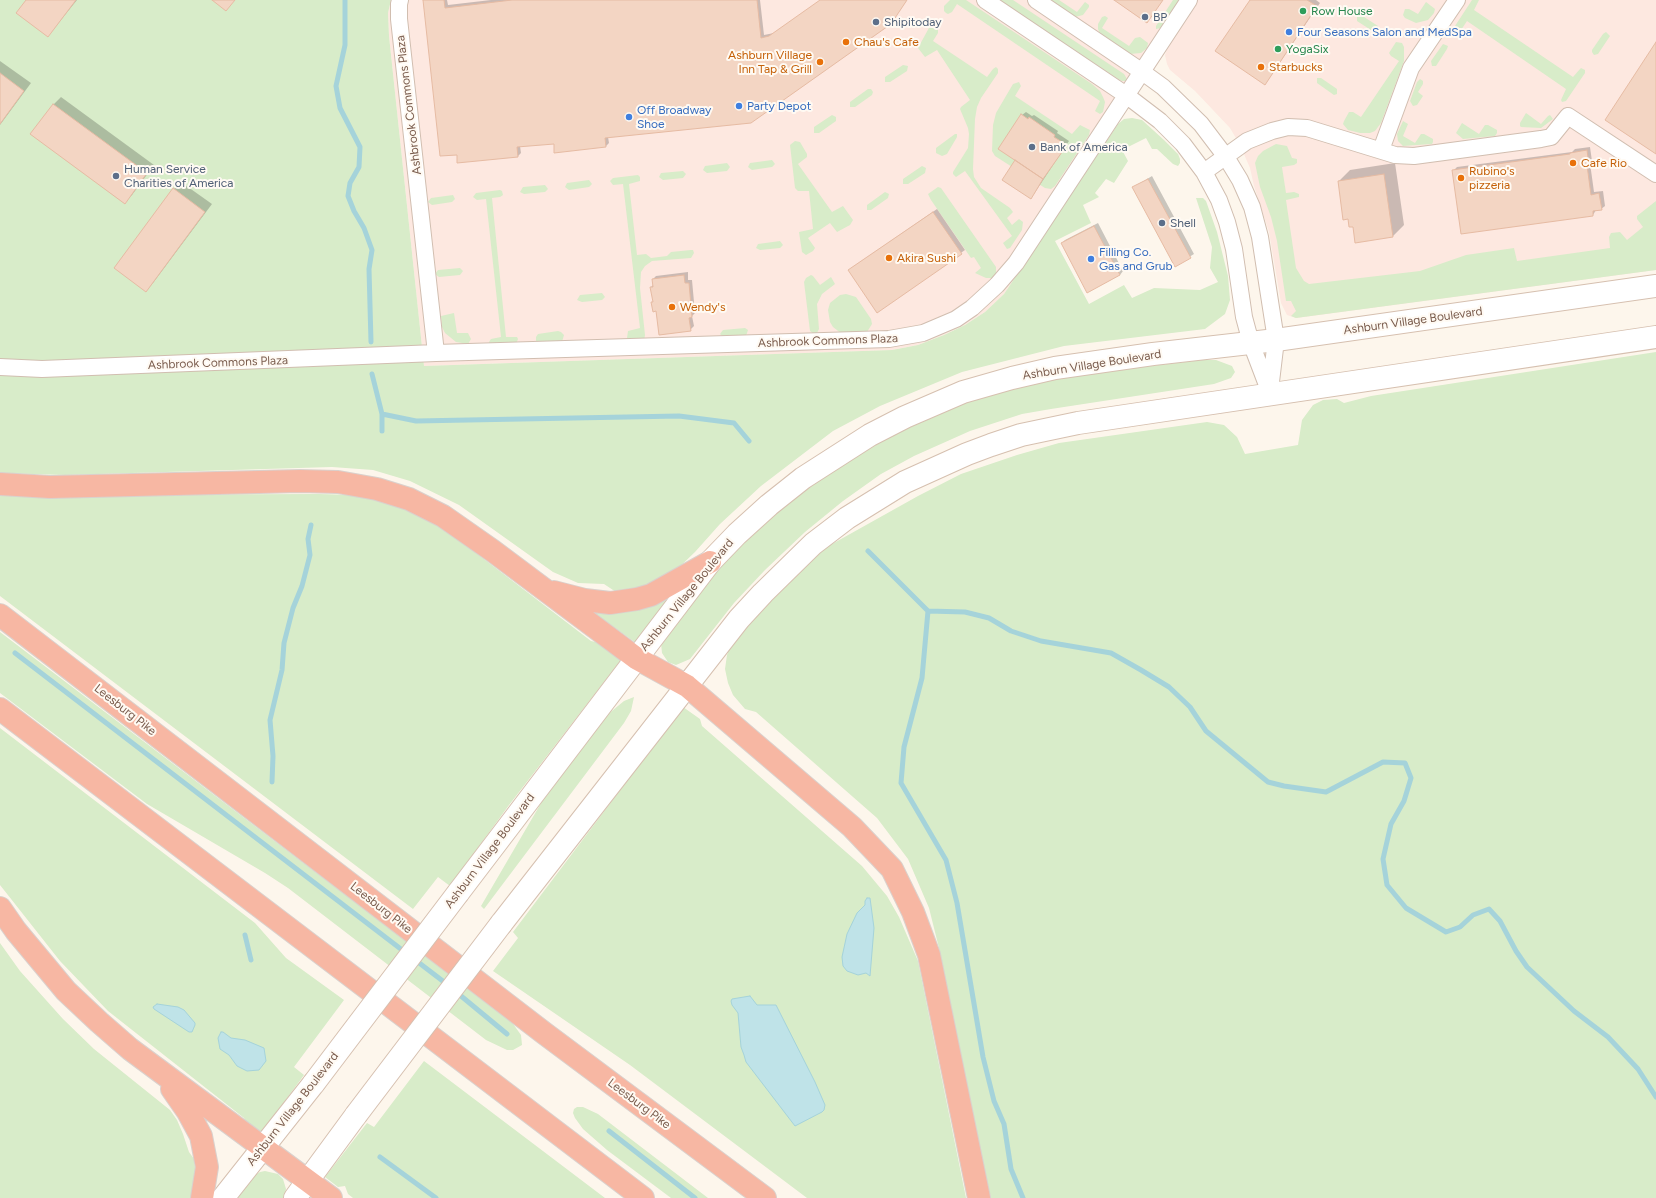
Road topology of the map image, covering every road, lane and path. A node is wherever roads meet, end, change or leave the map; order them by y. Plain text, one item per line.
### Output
1 (400, 0) edge
2 (985, 0) edge
3 (1036, 0) edge
4 (1189, 0) edge
5 (1457, 0) edge
6 (1141, 71) junction
7 (1126, 95) junction
8 (1381, 150) junction
9 (1226, 157) junction
10 (1204, 172) junction
11 (1656, 174) edge
12 (1656, 286) edge
13 (1656, 337) edge
14 (1276, 340) junction
15 (1251, 343) junction
16 (436, 353) junction
17 (0, 367) edge
18 (1270, 393) junction
19 (0, 484) edge
20 (710, 562) junction
21 (544, 590) junction
22 (0, 614) edge
23 (636, 658) junction
24 (687, 686) junction
25 (0, 709) edge
26 (0, 908) edge
27 (158, 1071) junction
28 (262, 1148) junction
29 (301, 1189) edge
30 (202, 1198) edge
31 (223, 1198) edge
32 (331, 1198) edge
33 (643, 1198) edge
34 (765, 1198) edge
35 (979, 1198) edge

1 - 16 street, Ashbrook Commons Plaza
2 - 7 street
3 - 6 street
4 - 6 street, Ashbrook Commons Plaza
5 - 8 street
6 - 7 street, Ashbrook Commons Plaza
6 - 9 street
7 - 10 street
7 - 16 street, Ashbrook Commons Plaza
8 - 9 street
8 - 11 street
9 - 10 street
9 - 14 street
10 - 15 street
12 - 14 main road, Ashburn Village Boulevard
13 - 18 main road
14 - 15 main road, Ashburn Village Boulevard
14 - 18 street
15 - 18 street
15 - 20 main road, Ashburn Village Boulevard
16 - 17 street, Ashbrook Commons Plaza
18 - 24 main road
19 - 21 highway
20 - 21 highway
20 - 23 main road, Ashburn Village Boulevard
21 - 23 highway
22 - 34 highway, Leesburg Pike
23 - 24 highway
23 - 28 main road, Ashburn Village Boulevard, bridge
24 - 29 main road, bridge
24 - 35 highway
25 - 33 highway
26 - 27 highway
27 - 28 highway
27 - 30 highway
28 - 29 highway
28 - 31 main road, Ashburn Village Boulevard
29 - 32 highway

